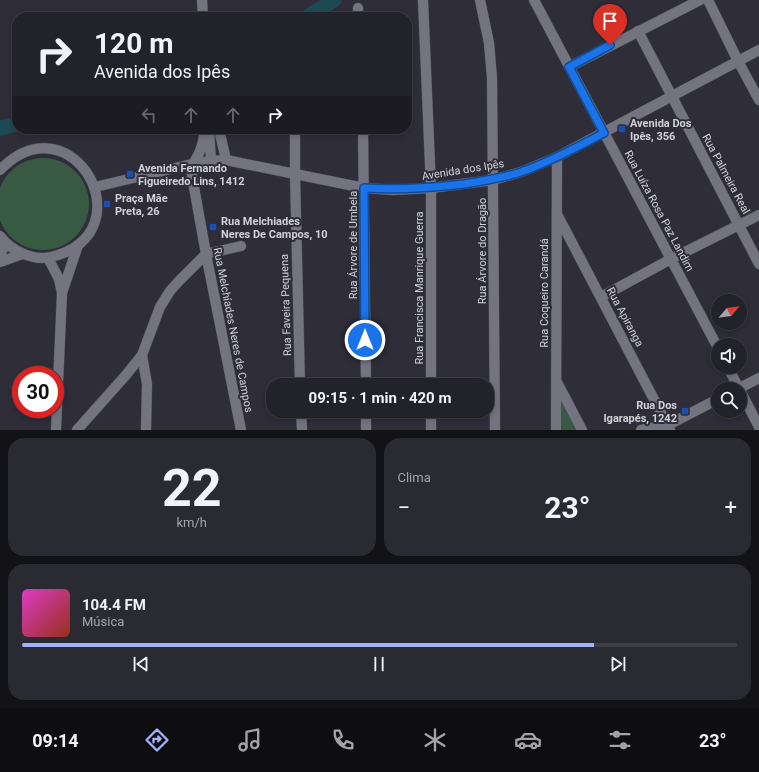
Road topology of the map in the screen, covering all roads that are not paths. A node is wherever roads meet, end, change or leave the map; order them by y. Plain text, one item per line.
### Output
1 (202, 0) edge
2 (423, 0) edge
3 (480, 0) edge
4 (534, 0) edge
5 (700, 0) edge
6 (708, 0) edge
7 (203, 12) edge
8 (638, 31) junction
9 (759, 50) edge
10 (738, 61) junction
11 (569, 67) junction
12 (671, 96) junction
13 (759, 100) edge
14 (604, 133) junction
15 (204, 134) edge
16 (209, 134) edge
17 (220, 134) edge
18 (295, 134) edge
19 (363, 134) edge
20 (557, 157) junction
21 (226, 160) junction
22 (211, 161) junction
23 (192, 164) junction
24 (0, 170) edge
25 (295, 174) junction
26 (493, 180) junction
27 (95, 187) junction
28 (364, 188) junction
29 (430, 188) junction
30 (557, 214) junction
31 (759, 215) edge
32 (739, 226) junction
33 (3, 240) edge
34 (78, 245) junction
35 (241, 246) dead end
36 (22, 254) junction
37 (206, 254) junction
38 (0, 255) edge
39 (48, 258) junction
40 (671, 259) junction
41 (0, 262) edge
42 (759, 264) edge
43 (62, 293) junction
44 (601, 297) junction
45 (713, 338) edge
46 (142, 355) junction
47 (300, 378) edge
48 (366, 378) edge
49 (431, 378) edge
50 (759, 378) edge
51 (556, 380) junction
52 (747, 385) edge
53 (711, 403) edge
54 (747, 404) edge
55 (301, 418) edge
56 (366, 418) edge
57 (431, 418) edge
58 (669, 427) edge
59 (759, 427) edge
60 (56, 430) edge
61 (78, 430) edge
62 (146, 430) edge
63 (240, 430) edge
64 (302, 430) edge
65 (366, 430) edge
66 (431, 430) edge
67 (495, 430) edge
68 (556, 430) edge
69 (582, 430) edge
70 (641, 430) edge

1 - 7 street
2 - 29 street, Rua Francisca Manrique Guerra
3 - 26 street, Rua Árvore do Dragão
4 - 11 street, Rua Luíza Rosa Paz Landim
5 - 8 street
6 - 10 street
8 - 11 street
8 - 12 street, Rua Palmeira Real
9 - 10 street, Avenida dos Ipês
10 - 12 street, Avenida dos Ipês
10 - 13 street
11 - 14 street, Rua Luíza Rosa Paz Landim
12 - 14 street, Avenida dos Ipês
12 - 32 street, Rua Palmeira Real
14 - 20 street, Avenida dos Ipês
14 - 40 street, Rua Luíza Rosa Paz Landim
15 - 23 street
16 - 22 street
17 - 21 street
18 - 25 street, Rua Faveira Pequena
19 - 28 street, Rua Árvore de Umbela
20 - 26 street, Avenida dos Ipês
20 - 30 street, Rua Coqueiro Carandá
21 - 22 street, Avenida dos Ipês
21 - 25 street, Avenida dos Ipês
22 - 23 street, Avenida dos Ipês
23 - 27 street, Avenida dos Ipês
23 - 37 street, Rua Melchíades Neres de Campos
24 - 27 street
25 - 28 street, Avenida dos Ipês
25 - 47 street, Rua Faveira Pequena
26 - 29 street, Avenida dos Ipês
26 - 67 street, Rua Árvore do Dragão
27 - 34 street
28 - 29 street, Avenida dos Ipês
28 - 48 street, Rua Árvore de Umbela
29 - 49 street, Rua Francisca Manrique Guerra
30 - 44 street, Rua Apiranga
30 - 51 street, Rua Coqueiro Carandá
31 - 32 street
32 - 40 street
32 - 42 street, Rua Palmeira Real
33 - 36 street
33 - 38 street
34 - 39 street
34 - 43 street
35 - 37 street
36 - 39 street
36 - 41 street
37 - 46 street
37 - 63 street, Rua Melchíades Neres de Campos
39 - 43 street
40 - 44 street
40 - 45 street, Rua Luíza Rosa Paz Landim
43 - 60 street
44 - 58 street, Rua Apiranga
46 - 61 street
46 - 62 street
50 - 52 street
51 - 68 street, Rua Coqueiro Carandá
51 - 69 street
53 - 58 street
54 - 59 street
55 - 64 street
56 - 65 street
57 - 66 street
58 - 70 street

